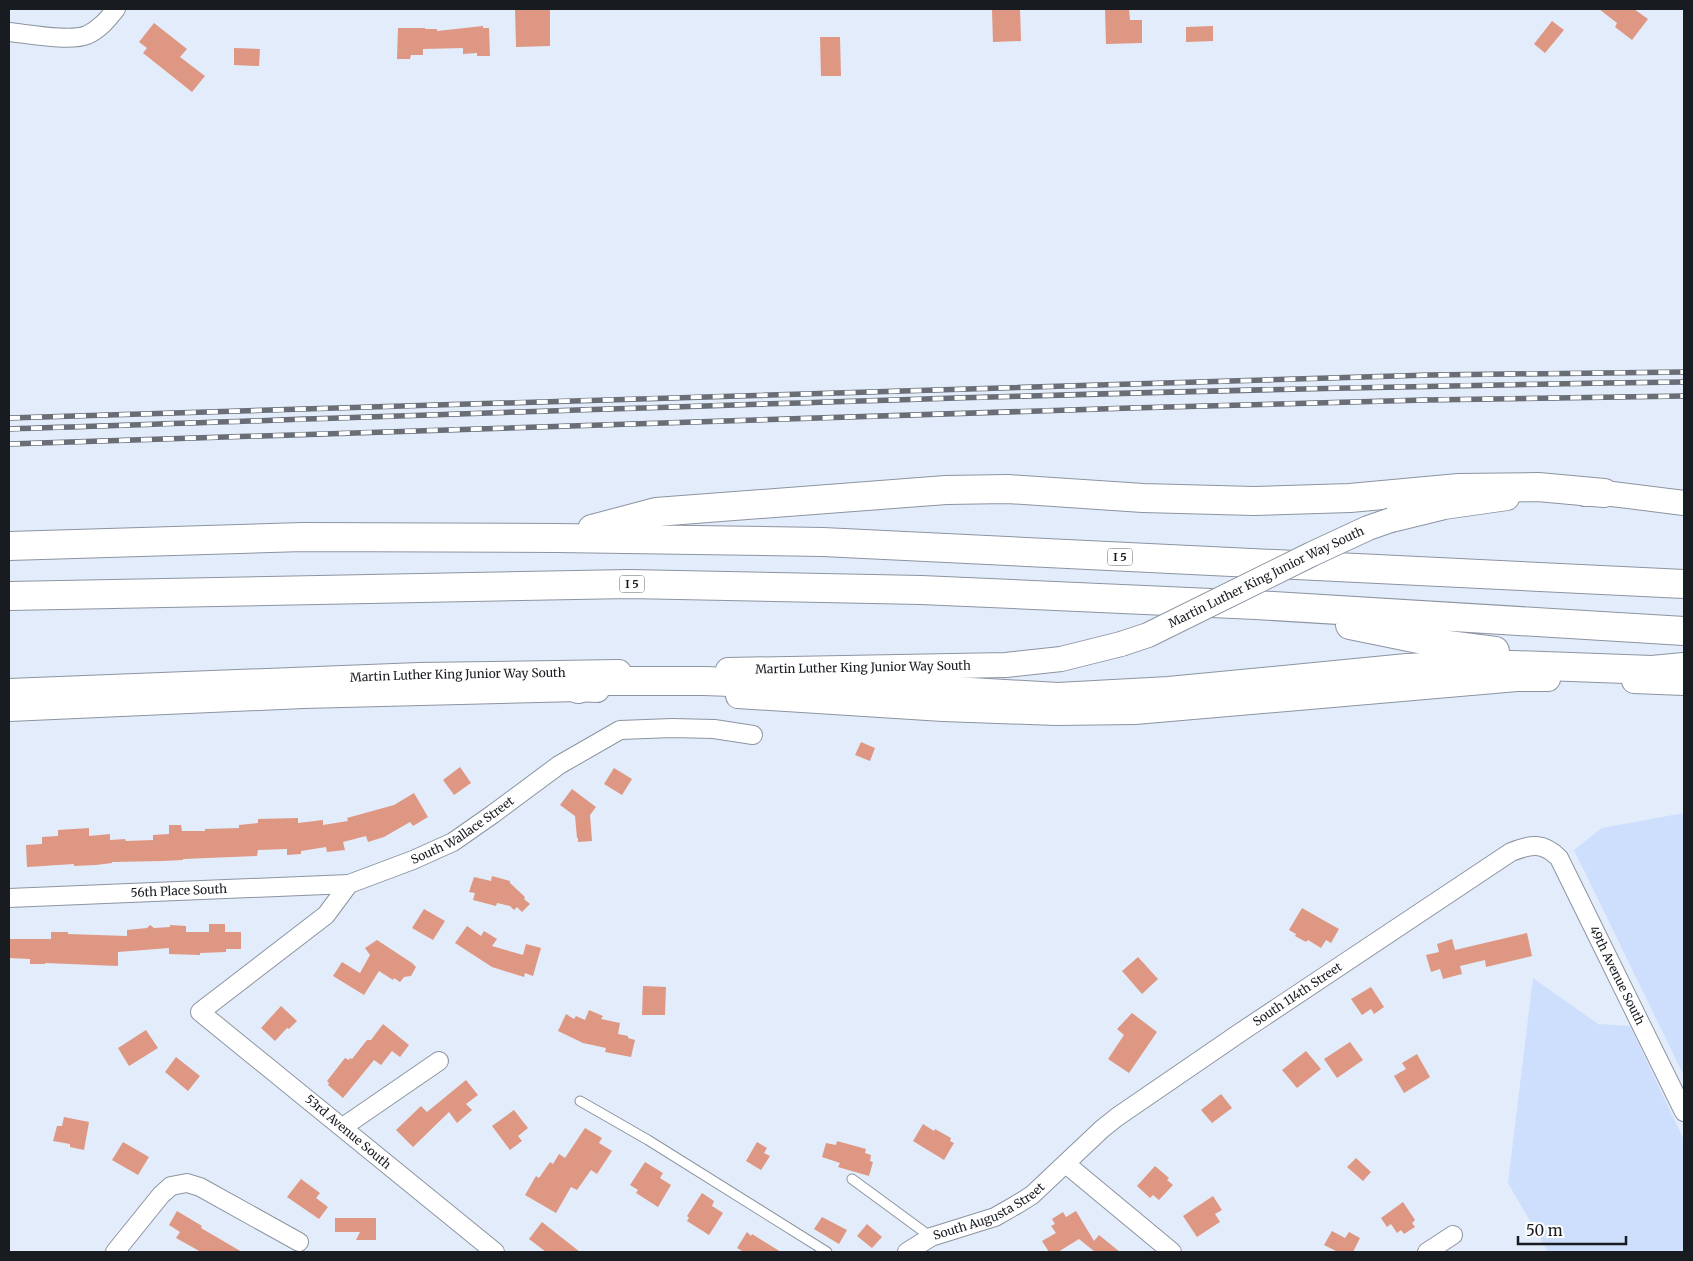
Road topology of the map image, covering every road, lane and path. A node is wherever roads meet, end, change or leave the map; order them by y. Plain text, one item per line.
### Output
1 (116, 9) edge
2 (9, 32) edge
3 (1604, 493) junction
4 (1684, 503) edge
5 (556, 538) junction
6 (9, 546) edge
7 (1684, 584) edge
8 (9, 596) edge
9 (1256, 605) junction
10 (1684, 632) edge
11 (1684, 667) edge
12 (1684, 683) edge
13 (578, 689) junction
14 (9, 691) edge
15 (9, 709) edge
16 (753, 734) dead end
17 (1542, 846) joint
18 (349, 884) junction
19 (9, 898) edge
20 (439, 1061) dead end
21 (580, 1101) dead end
22 (1684, 1112) edge
23 (343, 1127) junction
24 (1066, 1164) junction
25 (852, 1179) dead end
26 (1453, 1235) dead end
27 (931, 1236) junction
28 (299, 1242) dead end
29 (115, 1252) edge
30 (495, 1252) edge
31 (827, 1252) edge
32 (907, 1252) edge
33 (1172, 1252) edge
34 (1427, 1252) edge

1 - 2 street
3 - 4 main road, Martin Luther King Junior Way South
3 - 5 highway
3 - 14 main road, Martin Luther King Junior Way South, bridge
5 - 6 highway, I 5
5 - 7 highway, I 5
8 - 9 highway, I 5
9 - 10 highway, I 5
9 - 11 highway
11 - 13 highway
12 - 13 main road, Martin Luther King Junior Way South
13 - 15 main road, Martin Luther King Junior Way South
16 - 18 street, South Wallace Street
17 - 22 street, 49th Avenue South
17 - 24 street, South 114th Street
18 - 19 street, 56th Place South
18 - 23 street, 53rd Avenue South
20 - 23 street
21 - 31 lane
23 - 30 street, 53rd Avenue South
24 - 27 street, South Augusta Street
24 - 33 street
25 - 27 lane
26 - 34 street
27 - 32 street, South Augusta Street
28 - 29 street

